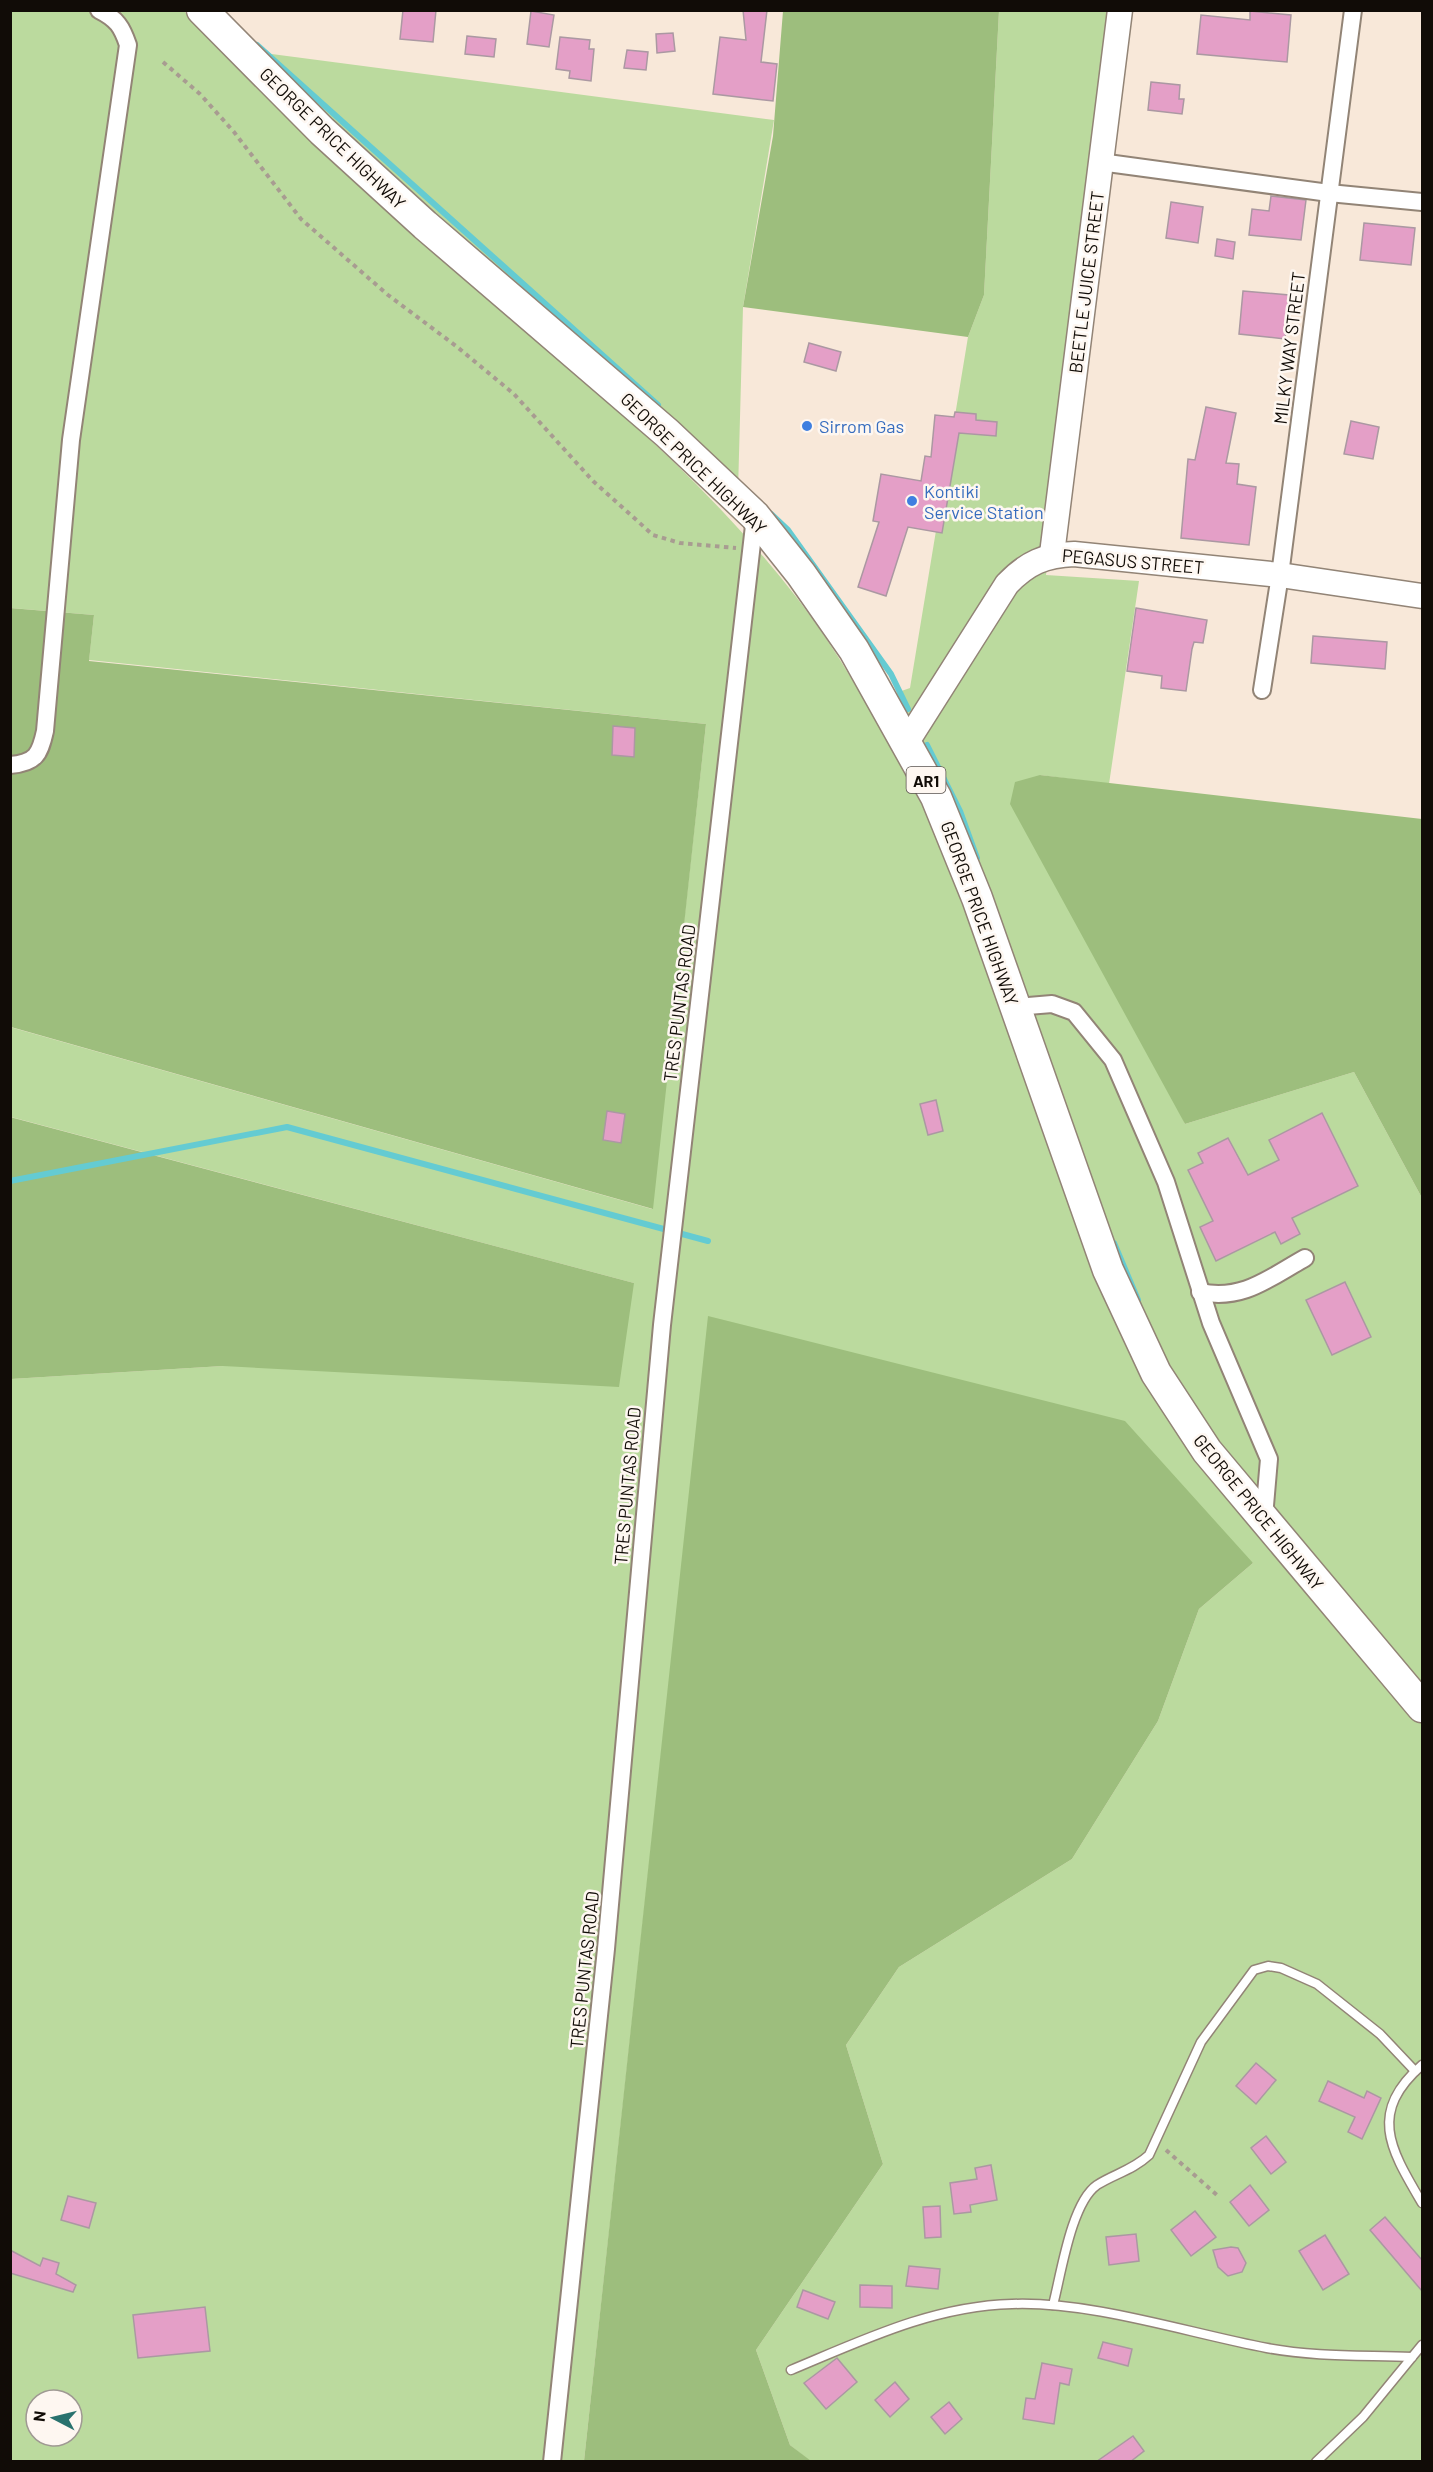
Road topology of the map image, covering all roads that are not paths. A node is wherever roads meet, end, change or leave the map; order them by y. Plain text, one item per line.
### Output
1 (202, 10) edge
2 (1120, 10) edge
3 (1353, 10) edge
4 (106, 14) edge
5 (1100, 162) junction
6 (1329, 193) junction
7 (1422, 202) edge
8 (755, 516) junction
9 (1052, 554) junction
10 (1280, 575) junction
11 (1422, 596) edge
12 (1263, 690) dead end
13 (905, 746) junction
14 (10, 765) edge
15 (1015, 1006) junction
16 (1305, 1258) dead end
17 (1200, 1292) junction
18 (1263, 1521) junction
19 (1422, 1707) edge
20 (1419, 2068) edge
21 (1422, 2203) edge
22 (1053, 2305) junction
23 (1422, 2345) edge
24 (1412, 2357) junction
25 (791, 2370) dead end
26 (552, 2462) edge
27 (1316, 2462) edge

1 - 8 highway, GEORGE PRICE HIGHWAY / AR1
2 - 5 street, BEETLE JUICE STREET
3 - 6 street, MILKY WAY STREET
4 - 14 street
5 - 6 street
5 - 9 street, BEETLE JUICE STREET
6 - 7 street
6 - 10 street, MILKY WAY STREET
8 - 13 highway, GEORGE PRICE HIGHWAY / AR1
8 - 26 street, TRES PUNTAS ROAD
9 - 10 street, PEGASUS STREET
9 - 13 street, PEGASUS STREET
10 - 11 street, PEGASUS STREET
10 - 12 street, MILKY WAY STREET
13 - 15 highway, GEORGE PRICE HIGHWAY / AR1
15 - 17 street
15 - 18 highway, GEORGE PRICE HIGHWAY / AR1
16 - 17 street
17 - 18 street
18 - 19 highway, GEORGE PRICE HIGHWAY / AR1
20 - 21 lane
20 - 22 lane
22 - 24 lane
22 - 25 lane
23 - 24 lane
24 - 27 lane

